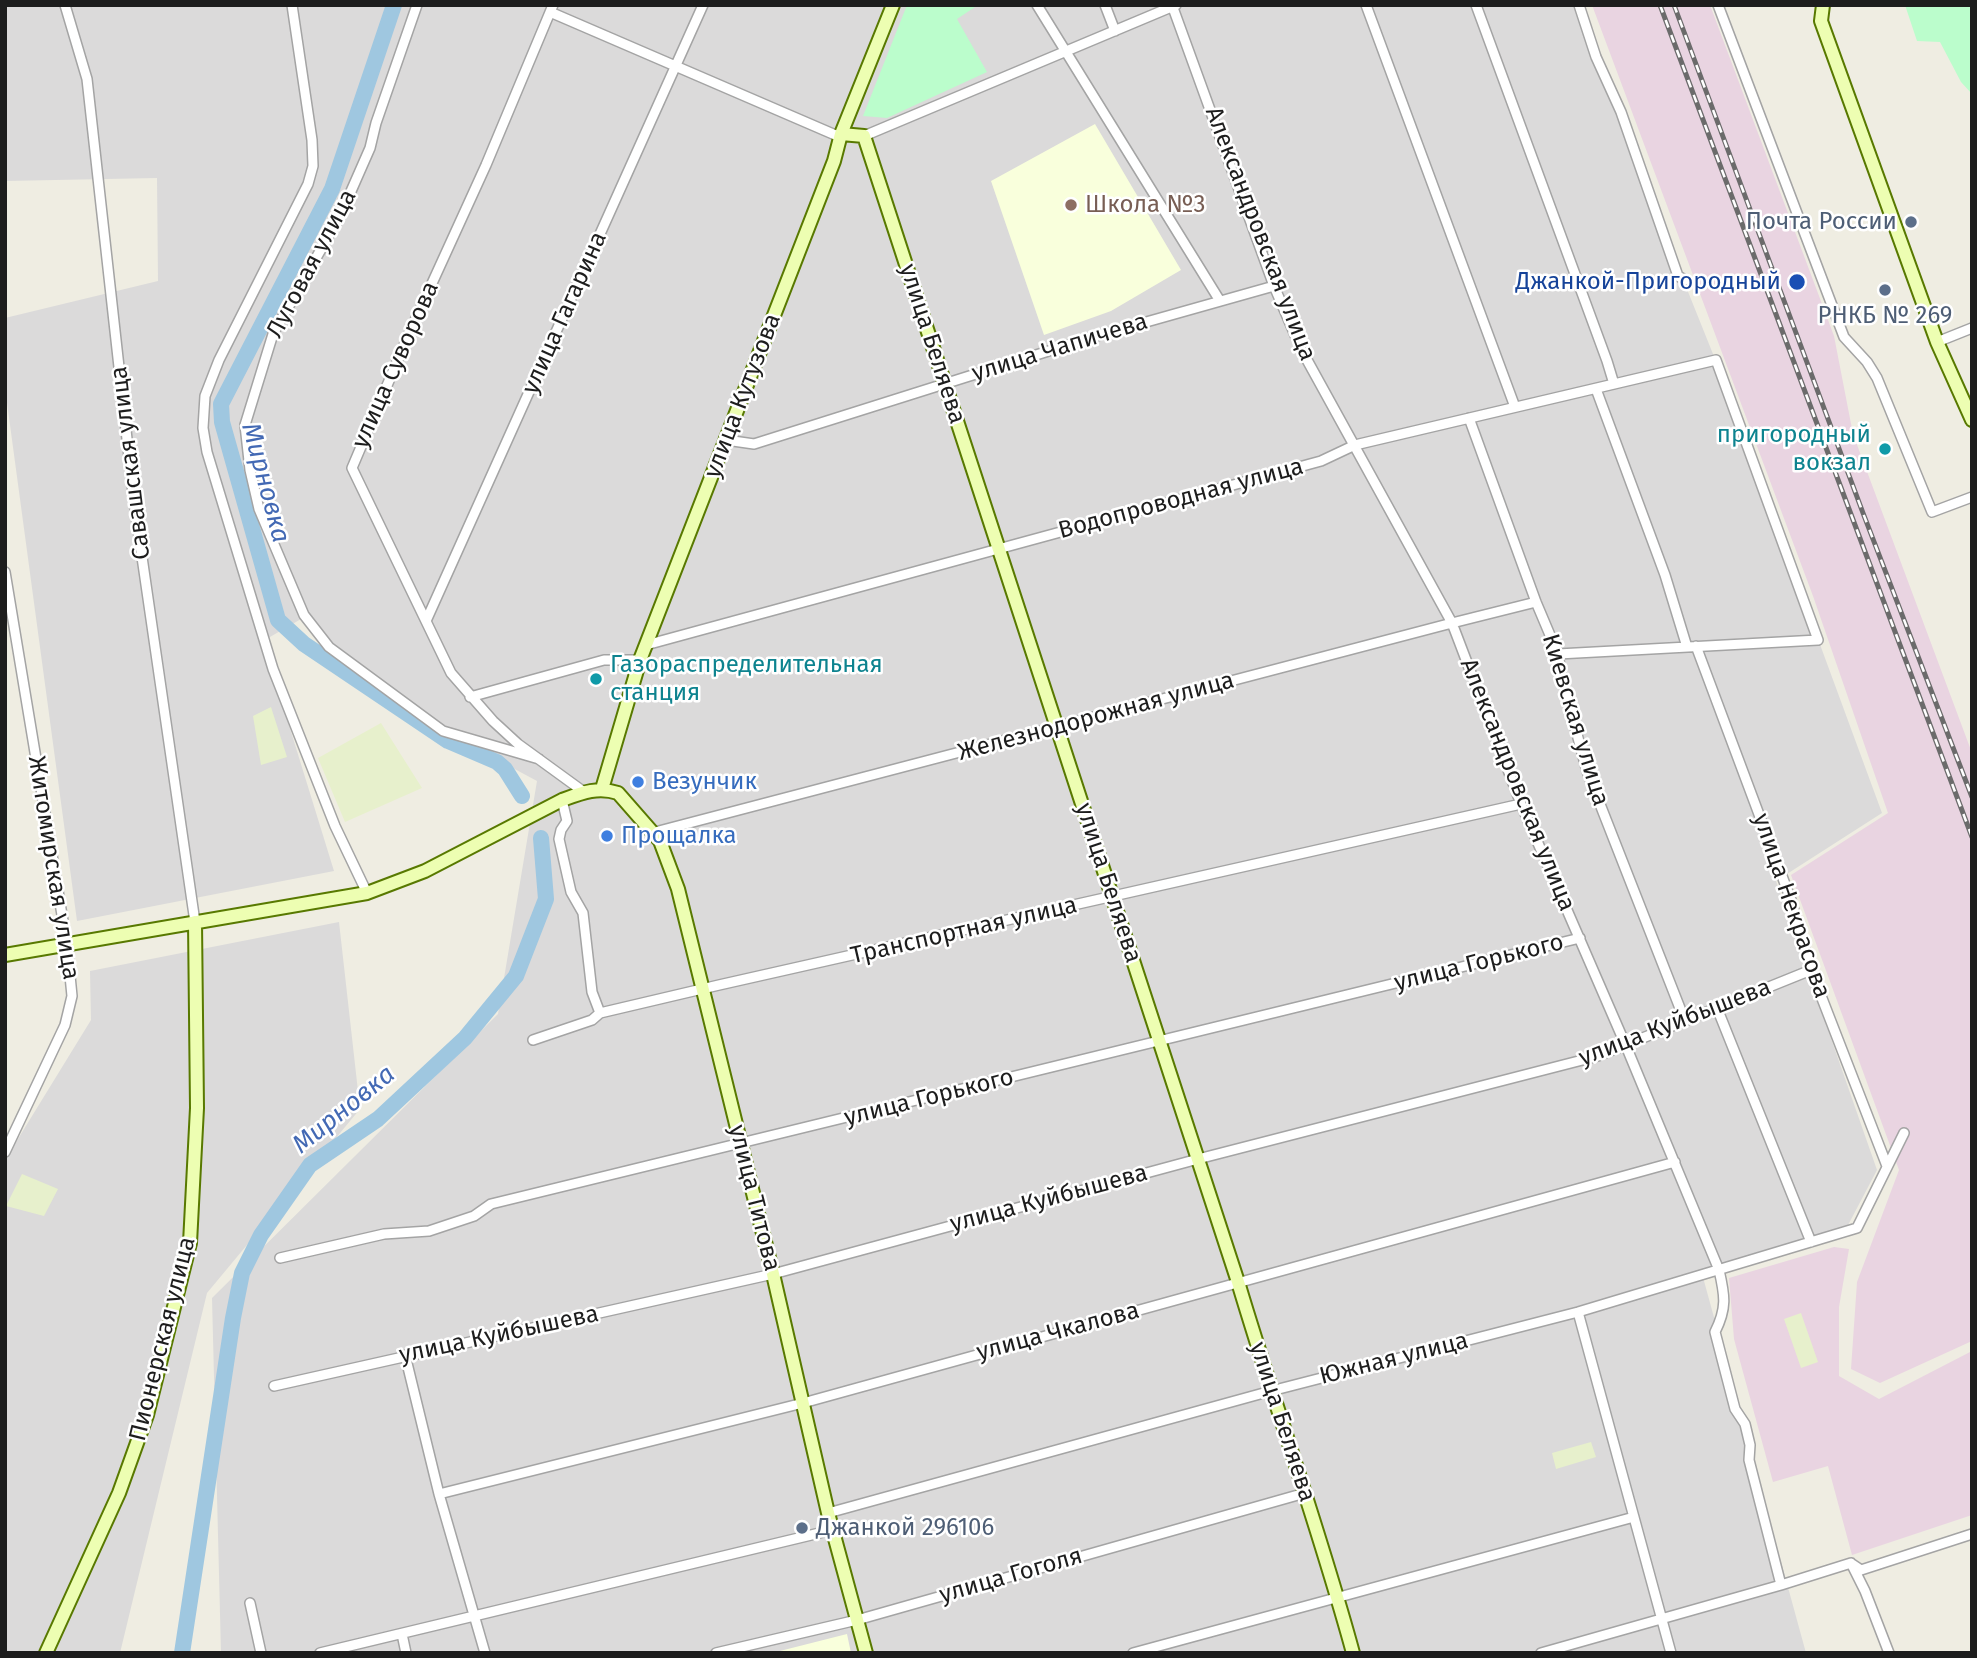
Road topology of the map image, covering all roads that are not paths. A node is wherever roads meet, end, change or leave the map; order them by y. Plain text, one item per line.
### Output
1 (65, 5) edge
2 (292, 5) edge
3 (417, 5) edge
4 (703, 5) edge
5 (893, 5) edge
6 (1037, 5) edge
7 (1105, 5) edge
8 (1366, 5) edge
9 (1476, 5) edge
10 (1579, 5) edge
11 (1718, 5) edge
12 (1823, 5) edge
13 (1174, 6) edge
14 (551, 9) edge
15 (1115, 31) junction
16 (1066, 52) junction
17 (676, 66) junction
18 (841, 136) junction
19 (864, 136) junction
20 (1685, 280) dead end
21 (1274, 286) junction
22 (1220, 301) junction
23 (1972, 328) edge
24 (1937, 342) junction
25 (945, 383) junction
26 (1614, 384) junction
27 (1596, 388) junction
28 (1516, 407) junction
29 (1469, 418) junction
30 (1972, 420) edge
31 (726, 440) junction
32 (1355, 445) junction
33 (1972, 497) edge
34 (999, 550) junction
35 (5, 572) edge
36 (1536, 603) junction
37 (426, 621) junction
38 (1452, 622) junction
39 (646, 645) junction
40 (1692, 646) junction
41 (1558, 654) junction
42 (640, 660) junction
43 (470, 697) junction
44 (1057, 728) junction
45 (539, 759) junction
46 (603, 789) junction
47 (584, 792) junction
48 (562, 800) junction
49 (1521, 804) junction
50 (655, 832) junction
51 (367, 893) junction
52 (1113, 897) junction
53 (195, 922) junction
54 (1580, 938) junction
55 (67, 944) junction
56 (5, 955) edge
57 (1811, 970) junction
58 (703, 990) junction
59 (1717, 1008) junction
60 (600, 1013) junction
61 (1685, 1021) junction
62 (533, 1040) dead end
63 (1160, 1041) junction
64 (1626, 1046) junction
65 (1904, 1133) dead end
66 (740, 1145) junction
67 (5, 1152) edge
68 (1198, 1159) junction
69 (1675, 1162) junction
70 (1887, 1166) junction
71 (1811, 1242) junction
72 (280, 1258) dead end
73 (1719, 1270) junction
74 (773, 1274) junction
75 (1238, 1282) junction
76 (1578, 1312) junction
77 (405, 1355) junction
78 (274, 1386) dead end
79 (1270, 1391) junction
80 (803, 1403) junction
81 (1305, 1493) junction
82 (439, 1494) junction
83 (828, 1513) junction
84 (1634, 1517) junction
85 (832, 1530) junction
86 (1972, 1534) edge
87 (1851, 1563) junction
88 (1781, 1585) junction
89 (1338, 1598) junction
90 (250, 1603) dead end
91 (475, 1617) junction
92 (1662, 1619) junction
93 (858, 1620) junction
94 (402, 1634) junction
95 (332, 1652) edge
96 (46, 1653) edge
97 (261, 1653) edge
98 (320, 1653) edge
99 (407, 1653) edge
100 (485, 1653) edge
101 (716, 1653) edge
102 (866, 1653) edge
103 (1133, 1653) edge
104 (1353, 1653) edge
105 (1541, 1653) edge
106 (1671, 1653) edge
107 (1889, 1653) edge

1 - 53 street, Савашская улица
2 - 51 street
3 - 45 street, Луговая улица
4 - 17 street, улица Гагарина
5 - 18 main road, улица Кутузова
6 - 16 street
7 - 15 street
8 - 28 street
9 - 26 street
10 - 20 street
11 - 33 street
12 - 24 main road
13 - 15 street
13 - 21 street, Александровская улица
14 - 17 street
14 - 37 street, улица Суворова
15 - 16 street
16 - 19 street
16 - 22 street
17 - 18 street
17 - 37 street, улица Гагарина
18 - 19 main road
18 - 31 main road, улица Кутузова
19 - 25 main road, улица Беляева
21 - 22 street, улица Чапичева
21 - 32 street, Александровская улица
22 - 25 street, улица Чапичева
23 - 24 street
24 - 30 main road
25 - 31 street, улица Чапичева
25 - 34 main road, улица Беляева
26 - 27 street, Водопроводная улица
26 - 40 street, Водопроводная улица
27 - 28 street, Водопроводная улица
27 - 40 street, улица Некрасова
28 - 29 street, Водопроводная улица
29 - 32 street, Водопроводная улица
29 - 36 street, Киевская улица
31 - 39 main road, улица Кутузова
32 - 34 street, Водопроводная улица
32 - 38 street, Александровская улица
34 - 39 street, Водопроводная улица
34 - 44 main road, улица Беляева
35 - 55 street, Житомирская улица
36 - 38 street, Железнодорожная улица
36 - 41 street, Киевская улица
37 - 43 street, улица Суворова
38 - 44 street, Железнодорожная улица
38 - 49 street, Александровская улица
39 - 42 main road, улица Кутузова
40 - 41 street
40 - 57 street, улица Некрасова
41 - 61 street, Киевская улица
42 - 43 street
42 - 46 main road, улица Кутузова
43 - 45 street, улица Суворова
44 - 50 street, Железнодорожная улица
44 - 52 main road, улица Беляева
45 - 47 street, улица Суворова
46 - 47 main road
46 - 50 main road, улица Титова
47 - 48 main road
48 - 51 main road
48 - 60 street
49 - 52 street, Транспортная улица
49 - 54 street, Александровская улица
50 - 58 main road, улица Титова
51 - 53 main road
52 - 58 street, Транспортная улица
52 - 63 main road, улица Беляева
53 - 55 main road
53 - 96 main road, Пионерская улица
54 - 63 street, улица Горького
54 - 64 street, Александровская улица
55 - 56 main road
55 - 67 street, Житомирская улица
57 - 59 street, улица Куйбышева
57 - 70 street, улица Некрасова
58 - 60 street, Транспортная улица
58 - 66 main road, улица Титова
59 - 61 street, улица Куйбышева
59 - 71 street
60 - 62 street, Транспортная улица
61 - 64 street, улица Куйбышева
63 - 66 street, улица Горького
63 - 68 main road, улица Беляева
64 - 68 street, улица Куйбышева
64 - 69 street, Александровская улица
65 - 70 street, Южная улица
66 - 72 street, улица Горького
66 - 74 main road, улица Титова
68 - 74 street, улица Куйбышева
68 - 75 main road, улица Беляева
69 - 73 street, Александровская улица
69 - 75 street, улица Чкалова
70 - 71 street, Южная улица
71 - 73 street, Южная улица
73 - 76 street, Южная улица
73 - 88 street, Александровская улица
74 - 77 street, улица Куйбышева
74 - 80 main road, улица Титова
75 - 79 main road, улица Беляева
75 - 80 street, улица Чкалова
76 - 79 street, Южная улица
76 - 84 street
77 - 78 street, улица Куйбышева
77 - 82 street
79 - 81 main road, улица Беляева
79 - 83 street, Южная улица
80 - 82 street, улица Чкалова
80 - 83 main road, улица Титова
81 - 89 main road, улица Беляева
81 - 93 street, улица Гоголя
82 - 91 street
83 - 85 main road, улица Титова
84 - 89 street
84 - 92 street
85 - 91 street
85 - 93 main road, улица Титова
86 - 87 street
87 - 88 street
87 - 107 street
88 - 92 street
89 - 103 street
89 - 104 main road, улица Беляева
90 - 97 street
91 - 94 street
91 - 100 street
92 - 105 street
92 - 106 street
93 - 101 street, улица Гоголя
93 - 102 main road, улица Титова
94 - 95 street
94 - 99 street
95 - 98 street

